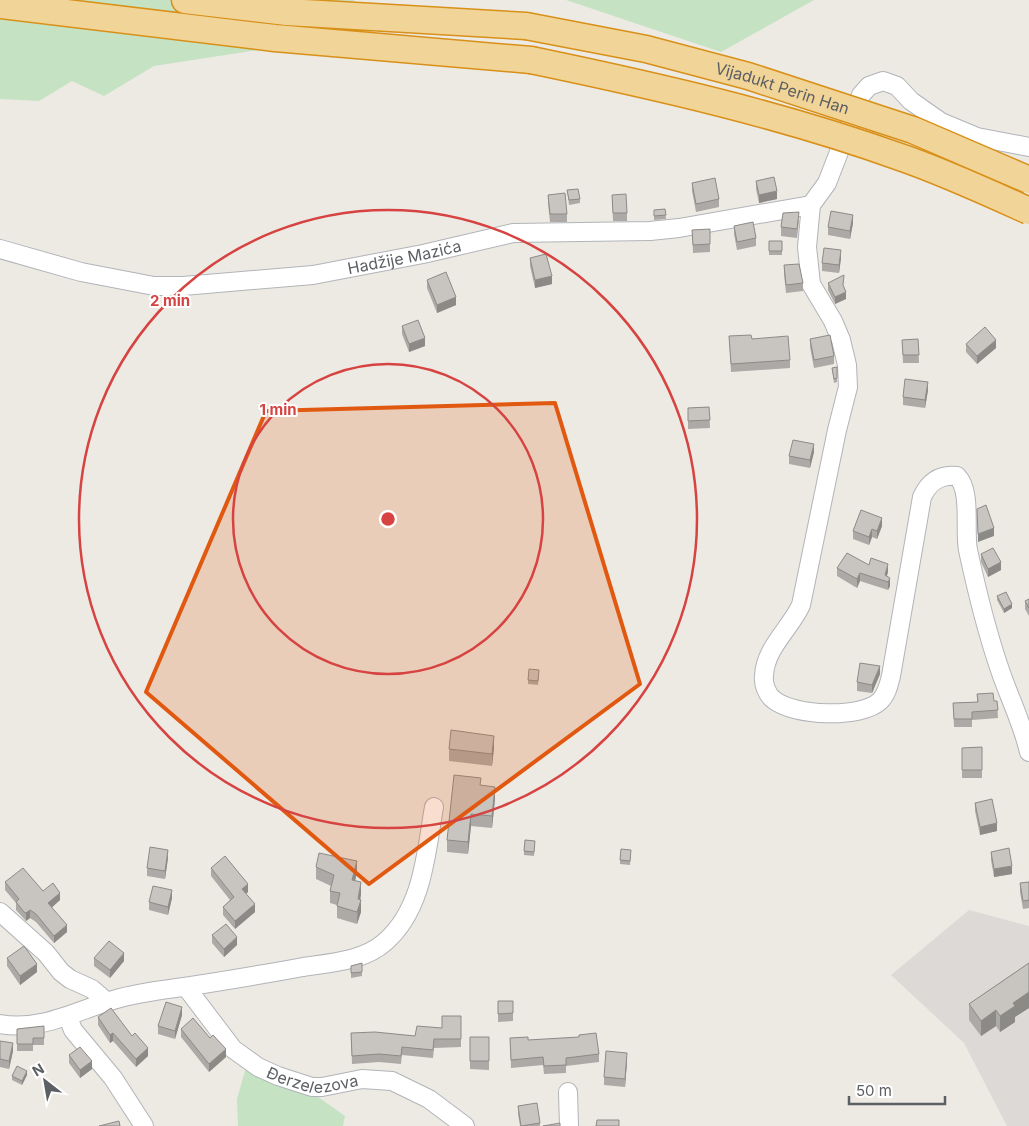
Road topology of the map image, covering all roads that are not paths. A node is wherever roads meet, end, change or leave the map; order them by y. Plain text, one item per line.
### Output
1 (185, 0) edge
2 (0, 5) edge
3 (1029, 146) edge
4 (1029, 180) edge
5 (811, 205) junction
6 (1029, 211) edge
7 (0, 249) edge
8 (1029, 752) edge
9 (434, 807) dead end
10 (0, 912) edge
11 (186, 987) junction
12 (108, 1002) junction
13 (68, 1017) junction
14 (0, 1024) edge
15 (568, 1092) dead end
16 (144, 1126) edge
17 (465, 1126) edge
18 (570, 1126) edge

1 - 4 highway, Vijadukt Perin Han, bridge
2 - 6 highway, Vijadukt Perin Han, bridge
3 - 5 street
5 - 7 street, Hadžije Mazića
5 - 8 street
9 - 11 street
10 - 12 street
11 - 12 street
11 - 17 street, Đerzelezova
12 - 13 street
13 - 14 street
13 - 16 street
15 - 18 street

